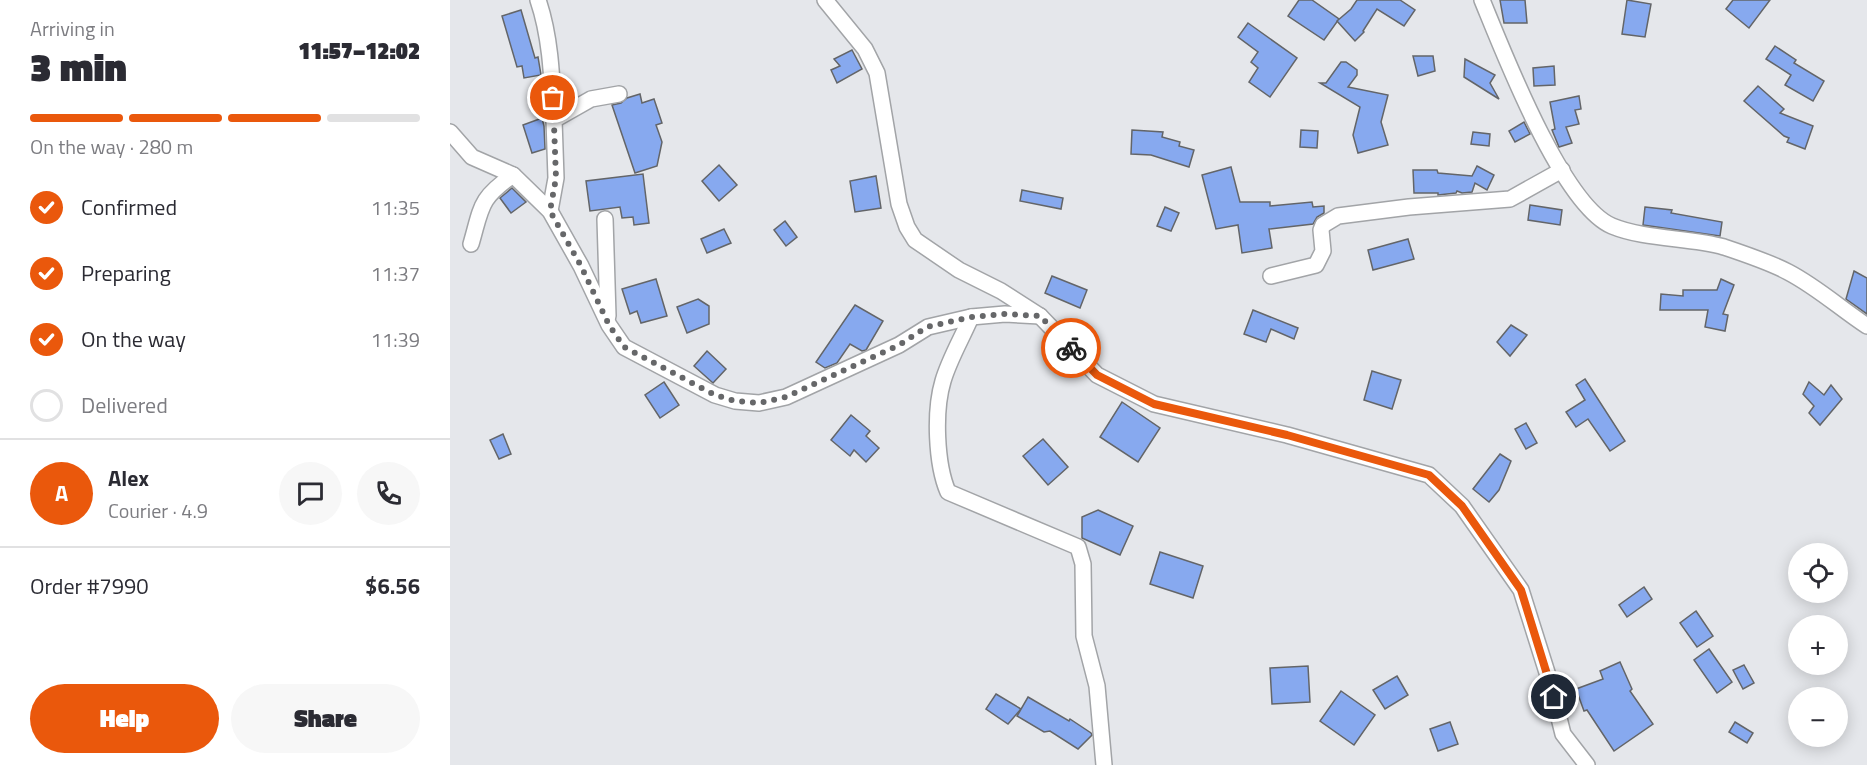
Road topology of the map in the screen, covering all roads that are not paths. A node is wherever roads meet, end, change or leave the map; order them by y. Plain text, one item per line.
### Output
1 (538, 0) edge
2 (825, 0) edge
3 (1482, 0) edge
4 (619, 94) dead end
5 (554, 120) junction
6 (450, 132) edge
7 (1562, 170) junction
8 (513, 175) junction
9 (550, 211) junction
10 (605, 219) dead end
11 (471, 244) dead end
12 (1271, 276) dead end
13 (1040, 316) junction
14 (971, 317) junction
15 (609, 325) junction
16 (1867, 326) edge
17 (1104, 765) edge
18 (1587, 765) edge

1 - 5 street
2 - 13 street
3 - 7 street
4 - 5 street
5 - 9 street
6 - 8 street
7 - 12 street
7 - 16 street
8 - 9 street
8 - 11 street
9 - 15 street
10 - 15 street
13 - 14 street
13 - 18 street
14 - 15 street
14 - 17 street

